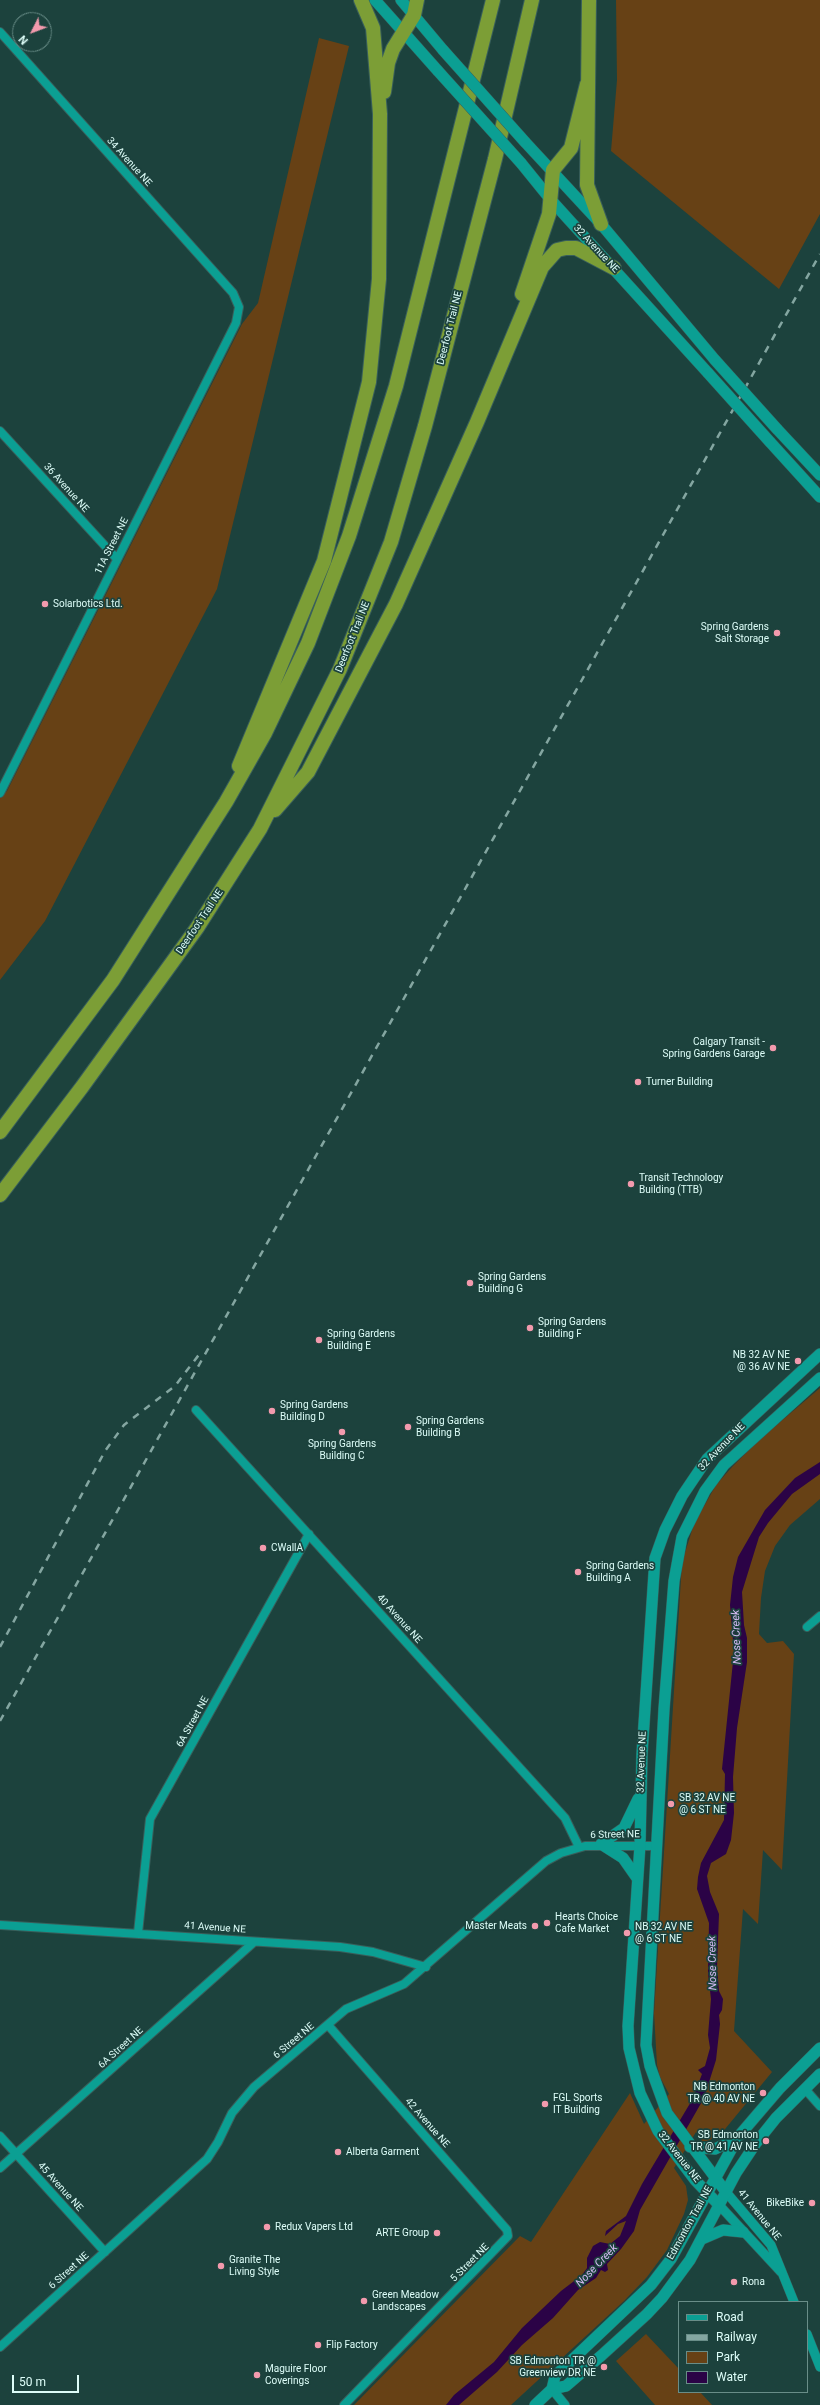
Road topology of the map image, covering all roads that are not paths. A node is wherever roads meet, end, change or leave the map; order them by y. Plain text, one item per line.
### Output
1 (361, 0) edge
2 (375, 0) edge
3 (401, 0) edge
4 (417, 0) edge
5 (493, 0) edge
6 (532, 0) edge
7 (589, 0) edge
8 (414, 15) junction
9 (0, 32) edge
10 (404, 33) junction
11 (587, 84) junction
12 (380, 114) junction
13 (553, 170) junction
14 (551, 200) junction
15 (601, 224) junction
16 (614, 268) junction
17 (239, 307) joint
18 (477, 422) junction
19 (0, 431) edge
20 (820, 475) edge
21 (820, 497) edge
22 (117, 559) junction
23 (0, 793) edge
24 (226, 802) junction
25 (260, 829) junction
26 (0, 1132) edge
27 (1, 1194) edge
28 (820, 1354) edge
29 (820, 1378) edge
30 (196, 1410) dead end
31 (309, 1534) junction
32 (820, 1616) edge
33 (807, 1627) dead end
34 (641, 1791) junction
35 (601, 1844) junction
36 (640, 1845) junction
37 (657, 1846) junction
38 (579, 1847) junction
39 (637, 1878) junction
40 (0, 1925) edge
41 (138, 1933) junction
42 (254, 1942) junction
43 (426, 1967) junction
44 (328, 2025) junction
45 (820, 2048) edge
46 (820, 2074) edge
47 (805, 2089) junction
48 (820, 2106) edge
49 (0, 2136) edge
50 (738, 2137) junction
51 (690, 2147) junction
52 (16, 2154) junction
53 (0, 2168) edge
54 (715, 2177) junction
55 (707, 2192) junction
56 (726, 2192) junction
57 (719, 2205) junction
58 (743, 2232) junction
59 (508, 2236) joint
60 (702, 2240) junction
61 (105, 2252) junction
62 (784, 2275) junction
63 (794, 2301) edge
64 (808, 2337) edge
65 (0, 2347) edge
66 (820, 2367) edge
67 (552, 2389) junction
68 (344, 2405) edge
69 (535, 2405) edge
70 (566, 2405) edge

1 - 12 highway
2 - 10 main road, 32 Avenue NE
3 - 8 main road, 32 Avenue NE
4 - 8 highway
5 - 24 highway
6 - 25 highway, Deerfoot Trail NE
7 - 11 highway
8 - 10 highway
8 - 13 main road, 32 Avenue NE, bridge
9 - 17 street, 34 Avenue NE
10 - 12 highway
10 - 14 main road, 32 Avenue NE, bridge
11 - 13 highway
11 - 15 highway
12 - 24 highway
13 - 14 highway
13 - 15 main road, 32 Avenue NE
14 - 16 main road, 32 Avenue NE
14 - 18 highway
15 - 20 main road, 32 Avenue NE, bridge
16 - 18 highway
16 - 21 main road, 32 Avenue NE, bridge
17 - 22 street, 11A Street NE
18 - 25 highway
19 - 22 street, 36 Avenue NE
22 - 23 street, 11A Street NE
24 - 26 highway
25 - 27 highway, Deerfoot Trail NE
28 - 34 main road, 32 Avenue NE
29 - 37 main road, 32 Avenue NE
30 - 31 street, 40 Avenue NE
31 - 38 street, 40 Avenue NE
31 - 41 street, 6A Street NE
32 - 33 street
34 - 35 main road
34 - 36 main road, 32 Avenue NE
35 - 36 street, 6 Street NE
35 - 38 street, 6 Street NE
35 - 39 main road
36 - 37 street, 6 Street NE
36 - 39 main road, 32 Avenue NE
37 - 51 main road, 32 Avenue NE
38 - 43 street, 6 Street NE
39 - 55 main road, 32 Avenue NE
40 - 41 street, 41 Avenue NE
41 - 42 street, 41 Avenue NE
42 - 43 street, 41 Avenue NE
42 - 52 street, 6A Street NE
43 - 44 street, 6 Street NE
44 - 59 street, 42 Avenue NE
44 - 61 street, 6 Street NE
45 - 50 main road, Edmonton Trail NE
46 - 47 main road, Edmonton Trail NE
47 - 48 street
47 - 56 main road, Edmonton Trail NE
49 - 52 street, 45 Avenue NE
50 - 51 main road
50 - 54 main road, Edmonton Trail NE
51 - 54 main road, 32 Avenue NE
52 - 53 street, 6A Street NE
52 - 61 street, 45 Avenue NE
54 - 55 main road, Edmonton Trail NE
54 - 56 main road, 32 Avenue NE
55 - 57 main road, 32 Avenue NE
55 - 67 main road, Edmonton Trail NE
56 - 57 main road, Edmonton Trail NE
56 - 62 street, 41 Avenue NE
57 - 58 street, 41 Avenue NE
57 - 60 main road, Edmonton Trail NE
58 - 60 main road
58 - 62 street, 41 Avenue NE
59 - 68 street, 5 Street NE
60 - 67 main road, Edmonton Trail NE
61 - 65 street, 6 Street NE
62 - 63 street, 41 Avenue NE
64 - 66 street
67 - 69 main road, Edmonton Trail NE
67 - 70 street

